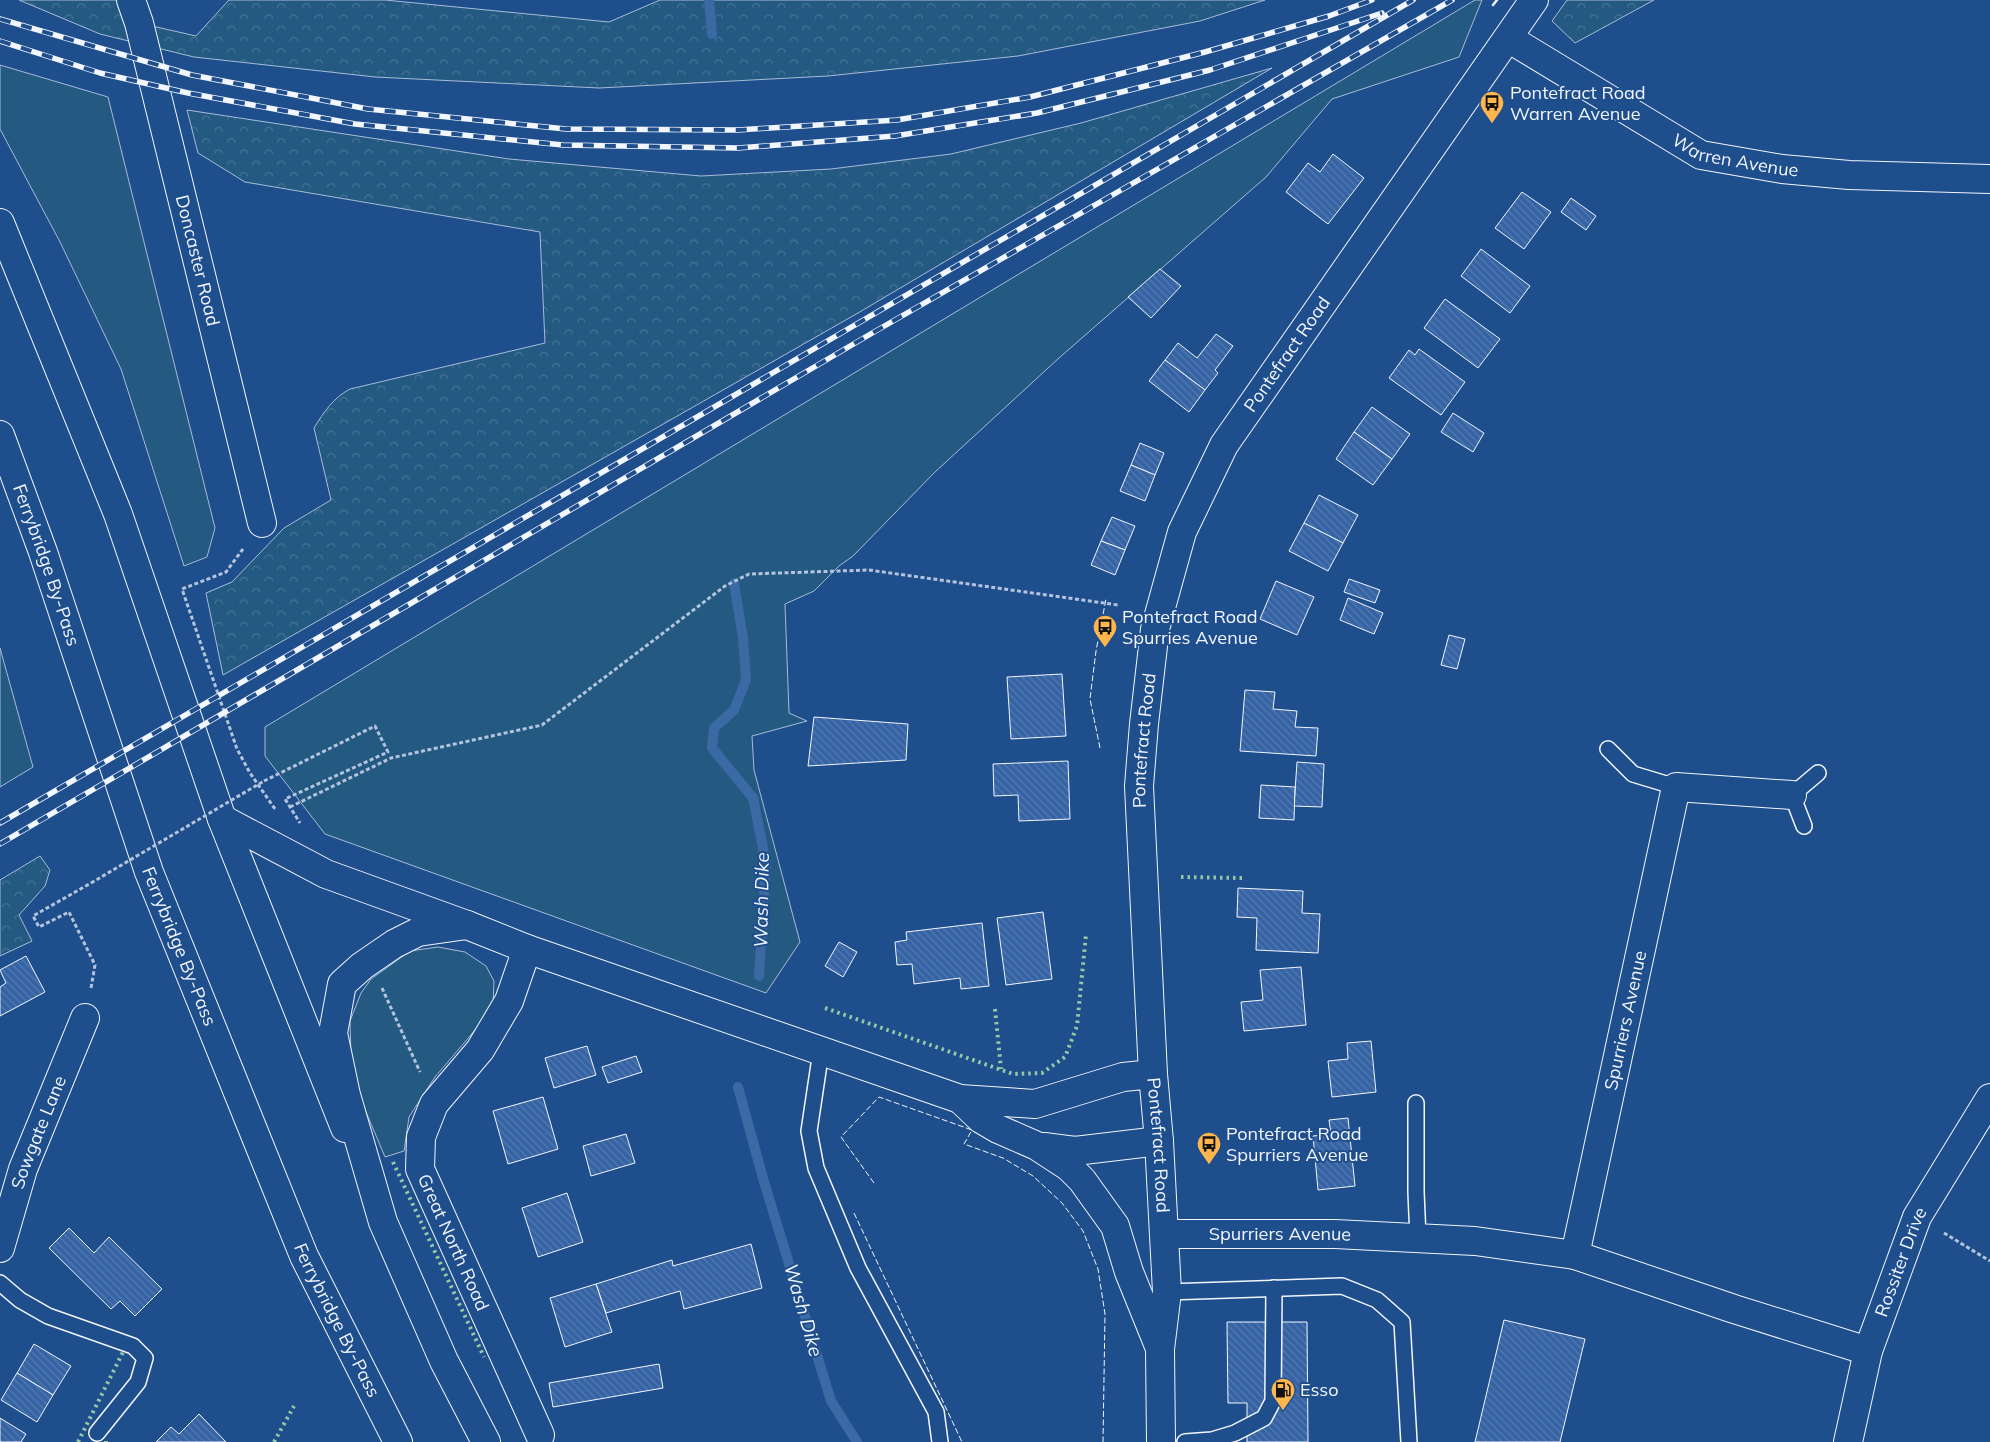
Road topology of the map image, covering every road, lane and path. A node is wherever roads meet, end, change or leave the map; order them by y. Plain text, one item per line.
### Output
1 (130, 0) edge
2 (1534, 0) edge
3 (1508, 38) junction
4 (1990, 179) edge
5 (0, 223) edge
6 (0, 435) edge
7 (262, 522) joint
8 (1118, 605) dead end
9 (1608, 749) dead end
10 (1818, 772) dead end
11 (1676, 787) junction
12 (1792, 796) junction
13 (290, 806) junction
14 (281, 816) dead end
15 (222, 819) junction
16 (1804, 826) dead end
17 (303, 828) dead end
18 (467, 926) junction
19 (527, 949) junction
20 (381, 986) dead end
21 (85, 1018) joint
22 (821, 1051) junction
23 (1153, 1074) junction
24 (1990, 1098) edge
25 (960, 1099) junction
26 (1416, 1103) dead end
27 (434, 1104) junction
28 (1159, 1140) junction
29 (1037, 1146) junction
30 (1918, 1217) junction
31 (383, 1222) junction
32 (1165, 1234) junction
33 (1418, 1238) junction
34 (0, 1248) edge
35 (1575, 1255) junction
36 (1990, 1261) edge
37 (0, 1283) edge
38 (1274, 1288) junction
39 (1167, 1292) junction
40 (1160, 1349) junction
41 (1868, 1351) junction
42 (384, 1416) junction
43 (97, 1433) dead end
44 (540, 1435) dead end
45 (390, 1442) edge
46 (398, 1442) edge
47 (486, 1442) edge
48 (940, 1442) edge
49 (1162, 1442) edge
50 (1184, 1442) edge
51 (1409, 1442) edge
52 (1848, 1442) edge

1 - 7 main road, Doncaster Road
2 - 3 main road, Pontefract Road
3 - 4 main road, Warren Avenue
3 - 23 main road, Pontefract Road
5 - 15 main road
6 - 42 main road, Ferrybridge By-Pass
7 - 14 path
8 - 13 path
9 - 11 lane
10 - 12 lane
11 - 12 main road
11 - 35 main road, Spurriers Avenue
12 - 16 lane
13 - 17 path
13 - 21 path, bridge
15 - 18 main road
15 - 31 main road
18 - 19 main road
18 - 31 main road
19 - 22 main road
19 - 27 main road, Great North Road
20 - 27 path
21 - 34 main road, Sowgate Lane
22 - 25 main road
22 - 48 lane
23 - 25 main road
23 - 28 main road, Pontefract Road
24 - 30 main road, Rossiter Drive
25 - 29 main road
26 - 33 lane
27 - 44 main road, Great North Road
28 - 29 main road
28 - 32 main road, Pontefract Road
29 - 40 main road
30 - 36 path
30 - 41 main road, Rossiter Drive
31 - 47 main road
32 - 33 main road, Spurriers Avenue
32 - 39 main road, Pontefract Road
33 - 35 main road, Spurriers Avenue
35 - 41 main road, Spurriers Avenue
37 - 43 lane
38 - 39 lane
38 - 50 lane
38 - 51 lane
39 - 40 main road, Pontefract Road
40 - 49 main road, Pontefract Road
41 - 52 main road, Rossiter Drive
42 - 45 main road
42 - 46 main road, Ferrybridge By-Pass

